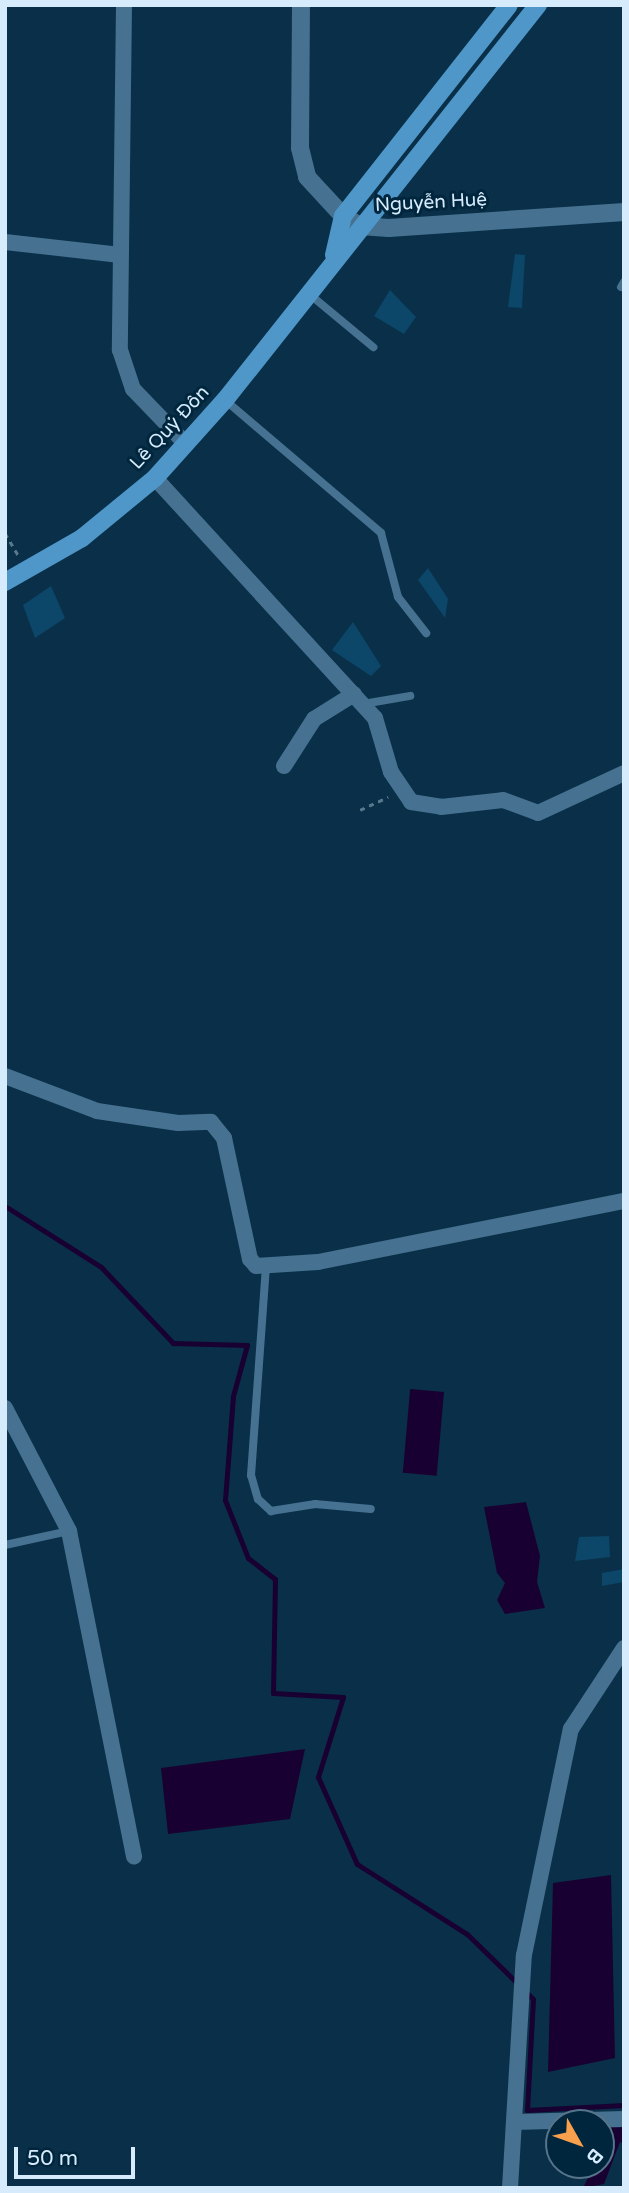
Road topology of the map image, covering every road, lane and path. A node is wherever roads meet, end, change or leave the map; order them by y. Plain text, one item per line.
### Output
1 (124, 5) edge
2 (301, 5) edge
3 (509, 5) edge
4 (538, 5) edge
5 (624, 212) edge
6 (343, 216) junction
7 (360, 226) junction
8 (5, 242) edge
9 (120, 255) junction
10 (332, 265) junction
11 (307, 293) junction
12 (373, 347) dead end
13 (225, 400) junction
14 (186, 444) junction
15 (155, 478) junction
16 (5, 533) edge
17 (27, 571) junction
18 (5, 582) edge
19 (426, 633) dead end
20 (410, 696) dead end
21 (359, 699) junction
22 (284, 766) dead end
23 (624, 773) edge
24 (400, 791) junction
25 (360, 810) dead end
26 (5, 1076) edge
27 (624, 1202) edge
28 (266, 1266) junction
29 (5, 1408) edge
30 (371, 1509) dead end
31 (68, 1531) junction
32 (5, 1545) edge
33 (624, 1648) edge
34 (134, 1857) dead end
35 (624, 2119) edge
36 (514, 2122) junction
37 (510, 2188) edge

1 - 9 street
2 - 6 street, Nguyễn Huệ
3 - 6 main road, Lê Quý Đôn
4 - 7 main road, Lê Quý Đôn
5 - 7 street, Nguyễn Huệ
6 - 7 street, Nguyễn Huệ
6 - 10 main road, Lê Quý Đôn
7 - 10 main road, Lê Quý Đôn
8 - 9 street
9 - 14 street
10 - 11 main road, Lê Quý Đôn
11 - 12 lane
11 - 13 main road, Lê Quý Đôn
13 - 14 main road, Lê Quý Đôn
13 - 19 lane
14 - 15 main road, Lê Quý Đôn
15 - 17 main road, Lê Quý Đôn
15 - 21 street
16 - 17 path
17 - 18 main road, Lê Quý Đôn
20 - 21 lane
21 - 22 street
21 - 24 street
23 - 24 street
24 - 25 path
26 - 28 street
27 - 28 street
28 - 30 lane
29 - 31 street
31 - 32 lane
31 - 34 street
33 - 36 street
35 - 36 street
36 - 37 street

